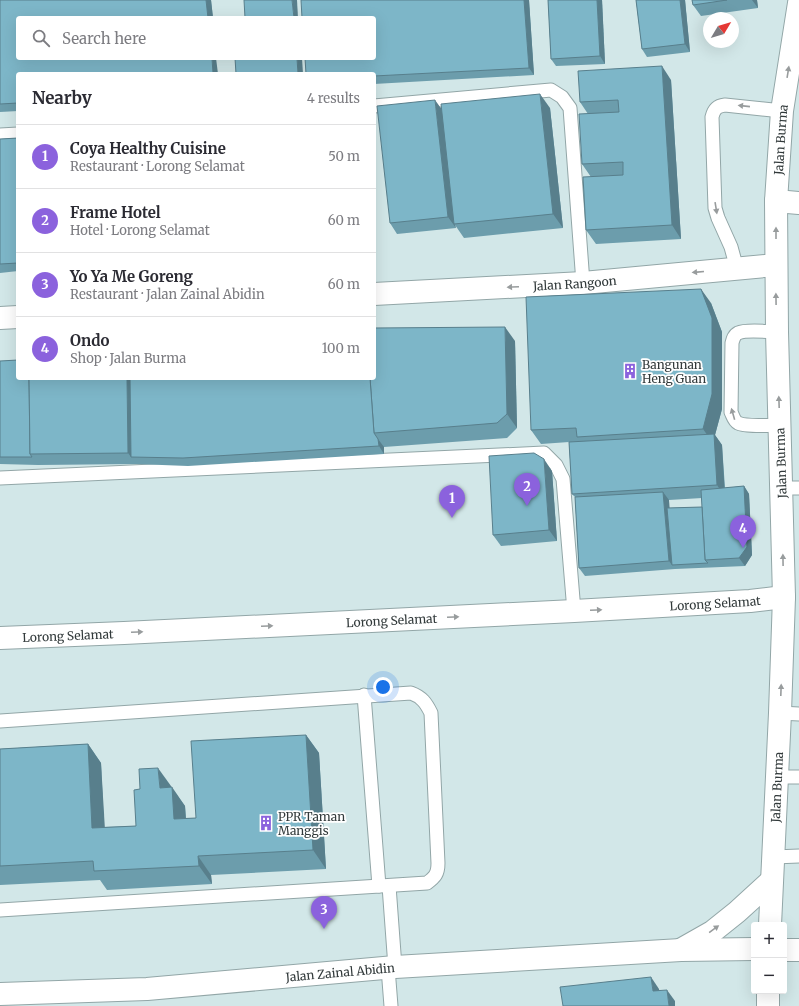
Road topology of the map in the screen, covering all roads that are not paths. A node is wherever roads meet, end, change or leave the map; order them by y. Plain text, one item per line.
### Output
1 (799, 3) edge
2 (376, 106) edge
3 (782, 110) junction
4 (16, 134) edge
5 (0, 135) edge
6 (776, 201) junction
7 (799, 203) edge
8 (776, 265) junction
9 (737, 269) junction
10 (583, 283) junction
11 (376, 294) edge
12 (16, 317) edge
13 (0, 318) edge
14 (777, 332) junction
15 (780, 425) junction
16 (0, 478) edge
17 (790, 488) edge
18 (784, 597) junction
19 (574, 611) junction
20 (0, 638) edge
21 (364, 696) junction
22 (790, 714) edge
23 (0, 721) edge
24 (777, 777) junction
25 (799, 777) edge
26 (774, 856) junction
27 (799, 856) edge
28 (772, 880) junction
29 (384, 886) junction
30 (0, 910) edge
31 (770, 922) edge
32 (751, 949) edge
33 (681, 950) junction
34 (787, 950) edge
35 (799, 950) edge
36 (391, 967) junction
37 (0, 994) edge
38 (768, 994) edge
39 (391, 1006) edge
40 (768, 1006) edge

3 -> 1 street, Jalan Burma
2 - 10 lane
3 - 6 street, Jalan Burma
3 -> 9 lane
4 - 5 lane
6 - 7 street
8 -> 6 street, Jalan Burma
8 - 9 street, Jalan Rangoon
14 -> 8 street, Jalan Burma
9 -> 10 street, Jalan Rangoon
10 -> 11 street, Jalan Rangoon
12 - 13 street
15 -> 14 street, Jalan Burma
15 -> 14 lane
15 - 17 street, Jalan Burma
16 - 19 lane
18 -> 17 street, Jalan Burma
19 -> 18 street, Lorong Selamat
22 -> 18 street, Jalan Burma
20 -> 19 street, Lorong Selamat
21 - 23 lane
21 - 29 lane
21 - 29 lane
22 - 24 street, Jalan Burma
24 - 25 lane
24 - 26 street, Jalan Burma
26 - 27 lane
26 - 28 street, Jalan Burma
28 - 31 street, Jalan Burma
33 -> 28 street, Jalan Zainal Abidin
29 - 30 lane
29 - 36 lane
32 - 33 street, Jalan Zainal Abidin
33 - 36 street, Jalan Zainal Abidin
34 - 35 street
36 - 37 street, Jalan Zainal Abidin
36 - 39 lane
38 - 40 street

